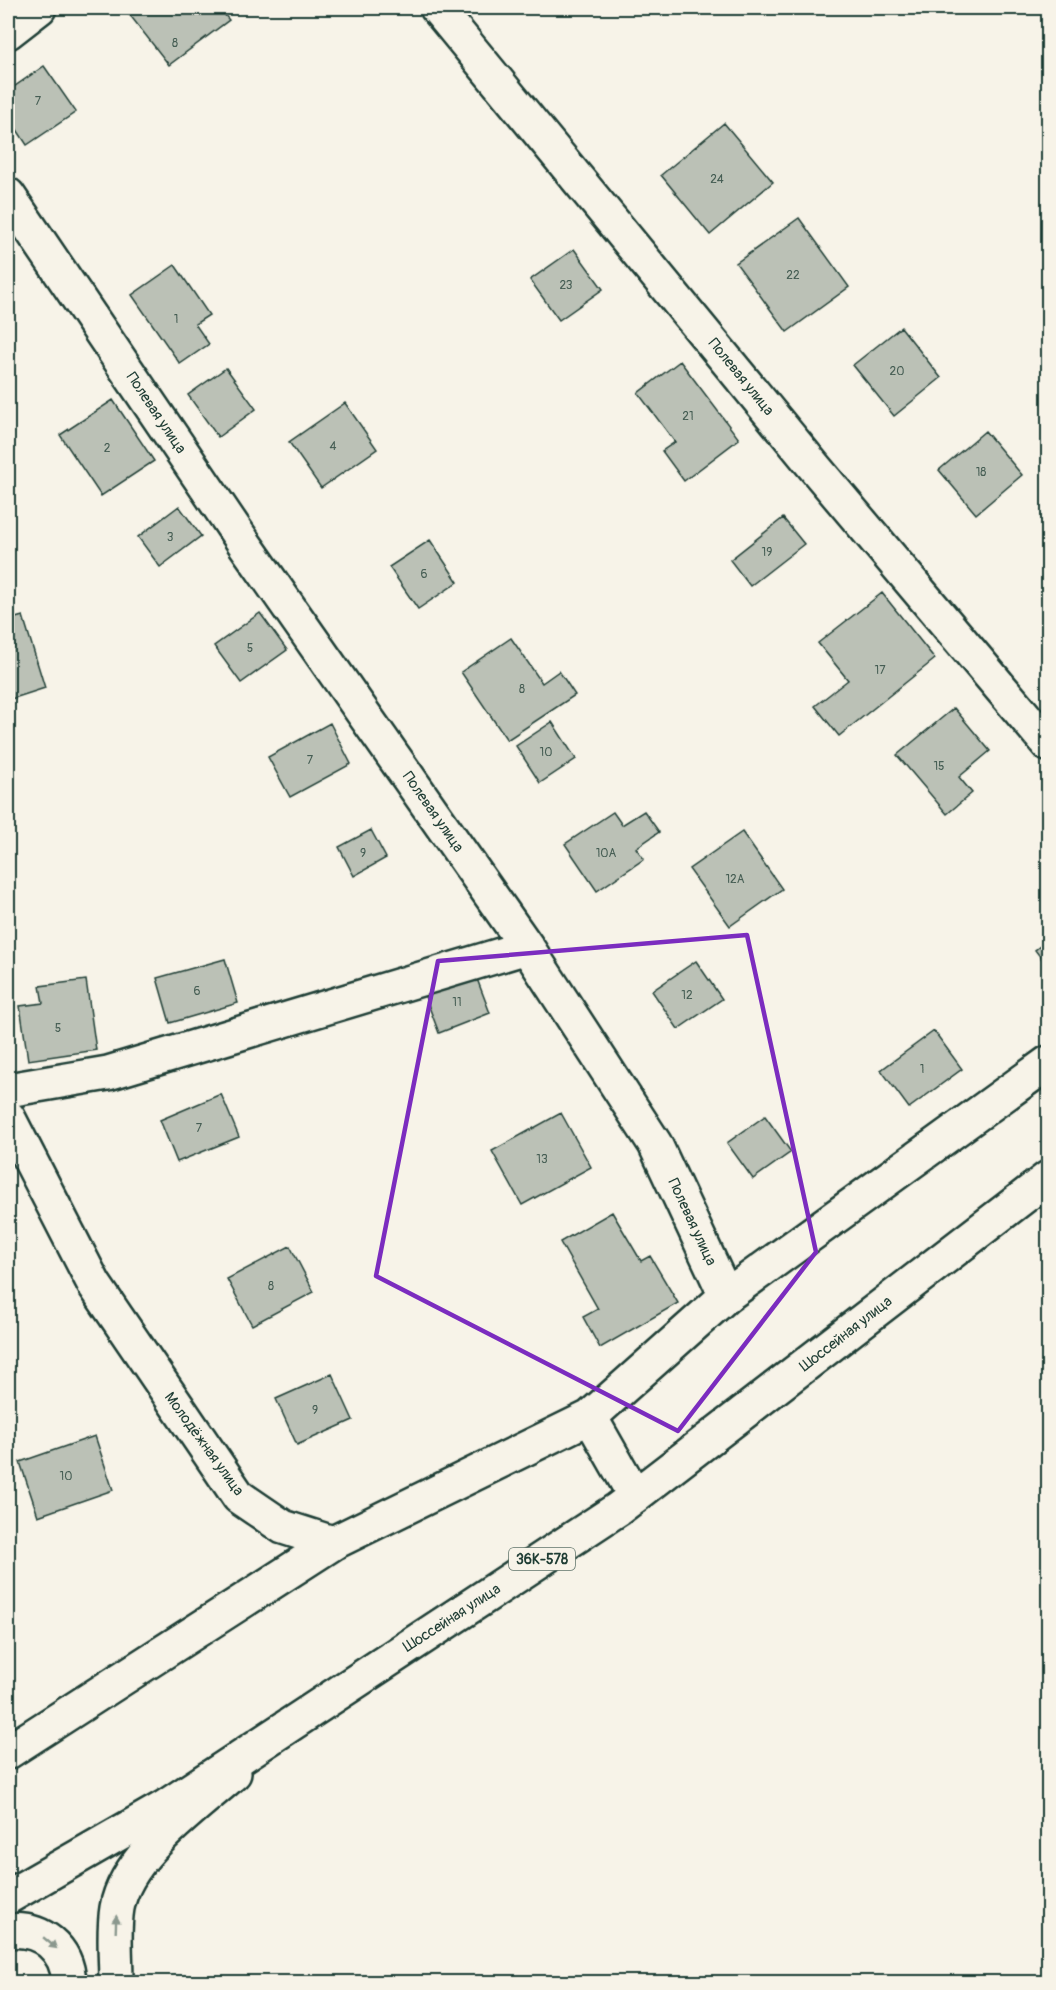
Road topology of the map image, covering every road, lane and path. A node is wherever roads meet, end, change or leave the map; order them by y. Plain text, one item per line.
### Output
1 (39, 8) edge
2 (437, 8) edge
3 (8, 32) edge
4 (8, 195) edge
5 (1048, 744) edge
6 (528, 946) junction
7 (1048, 1063) edge
8 (8, 1090) edge
9 (8, 1117) edge
10 (1048, 1178) edge
11 (726, 1296) junction
12 (590, 1418) junction
13 (635, 1496) junction
14 (333, 1543) junction
15 (281, 1731) junction
16 (8, 1752) edge
17 (8, 1897) edge
18 (8, 1931) edge
19 (69, 1983) edge
20 (116, 1983) edge

1 - 3 street
2 - 5 street, Полевая улица
4 - 6 street, Полевая улица
6 - 8 street
6 - 11 street, Полевая улица
7 - 11 street
9 - 14 street, Молодёжная улица
10 - 13 street, Шоссейная улица / 36К-578
11 - 12 street
12 - 13 street
12 - 14 street
13 - 15 street, Шоссейная улица / 36К-578
14 - 16 street
15 - 17 street, Шоссейная улица / 36К-578
20 -> 15 street
18 -> 19 street

